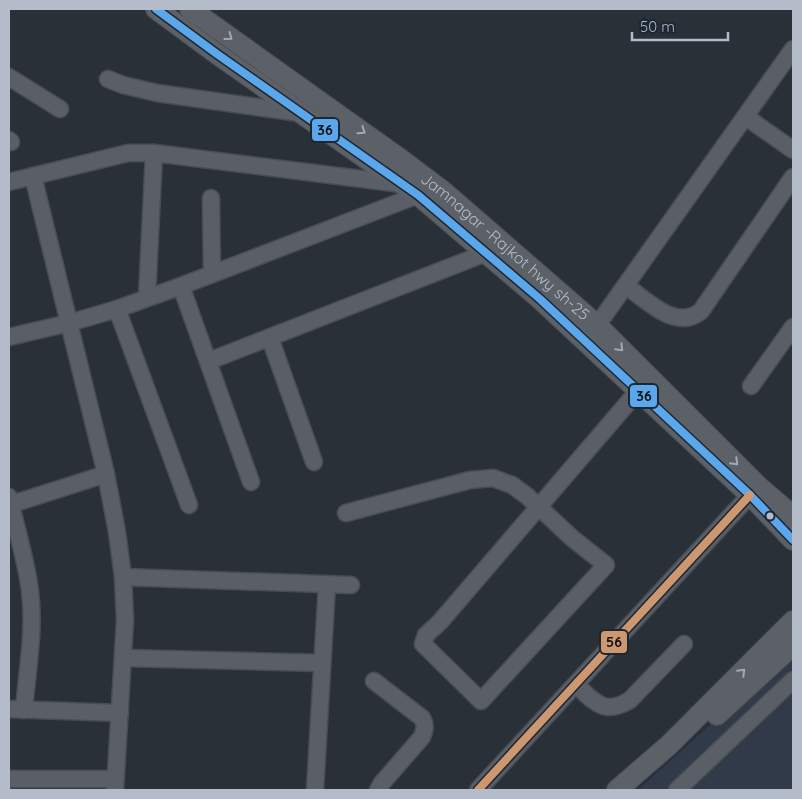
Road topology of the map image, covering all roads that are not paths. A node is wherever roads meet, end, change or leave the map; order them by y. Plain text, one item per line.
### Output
1 (156, 9) edge
2 (190, 9) edge
3 (793, 49) edge
4 (9, 77) edge
5 (108, 79) dead end
6 (60, 109) dead end
7 (300, 113) junction
8 (746, 117) junction
9 (793, 150) edge
10 (154, 153) junction
11 (33, 176) junction
12 (793, 177) edge
13 (9, 182) edge
14 (418, 188) junction
15 (211, 198) dead end
16 (486, 253) junction
17 (212, 274) junction
18 (181, 286) junction
19 (626, 286) junction
20 (147, 297) junction
21 (117, 308) junction
22 (69, 323) junction
23 (597, 325) junction
24 (793, 327) edge
25 (9, 337) edge
26 (270, 338) junction
27 (585, 342) junction
28 (209, 360) junction
29 (751, 386) dead end
30 (638, 391) junction
31 (314, 462) dead end
32 (106, 474) junction
33 (252, 482) dead end
34 (750, 496) junction
35 (9, 502) edge
36 (189, 505) dead end
37 (538, 506) junction
38 (346, 513) dead end
39 (793, 516) edge
40 (793, 540) edge
41 (123, 577) junction
42 (327, 584) junction
43 (351, 585) dead end
44 (793, 621) edge
45 (684, 644) dead end
46 (793, 646) edge
47 (124, 658) junction
48 (321, 663) junction
49 (793, 680) edge
50 (374, 681) dead end
51 (576, 685) junction
52 (16, 709) edge
53 (120, 713) junction
54 (9, 779) edge
55 (115, 784) edge
56 (26, 785) edge
57 (315, 790) edge
58 (378, 790) edge
59 (478, 790) edge
60 (618, 790) edge
61 (635, 790) edge
62 (677, 790) edge

1 - 7 main road
2 -> 14 main road, Jamnagar -Rajkot hwy sh-25
3 - 8 street
4 - 6 street
5 - 7 street
7 - 14 main road
8 - 9 street
8 - 19 street
10 - 11 street
10 - 14 street
10 - 20 street
11 - 13 street
11 - 22 street
12 - 19 street
14 - 16 main road
14 - 17 street
14 - 23 main road, Jamnagar -Rajkot hwy sh-25
15 - 17 street
16 - 26 street
16 - 27 main road
17 - 18 street
18 - 20 street
18 - 28 street
19 - 23 street
20 - 21 street
21 - 22 street
21 - 36 street
22 - 25 street
22 - 32 street
23 - 27 street
23 -> 39 main road, Jamnagar -Rajkot hwy sh-25
24 - 29 street
26 - 28 street
26 - 31 street
27 - 30 main road
28 - 33 street
30 - 34 main road
30 - 37 street
32 - 35 street
32 - 41 street
34 - 40 main road
34 - 51 street
35 - 52 street
37 - 37 street
37 - 38 street
41 - 42 street
41 - 47 street
42 - 43 street
42 - 48 street
60 -> 44 main road
45 - 51 street
46 - 61 main road
47 - 48 street
47 - 53 street
48 - 57 street
49 - 62 street
50 - 58 street
51 - 59 street
52 - 53 street
53 - 55 street
54 - 56 street
55 - 56 street

